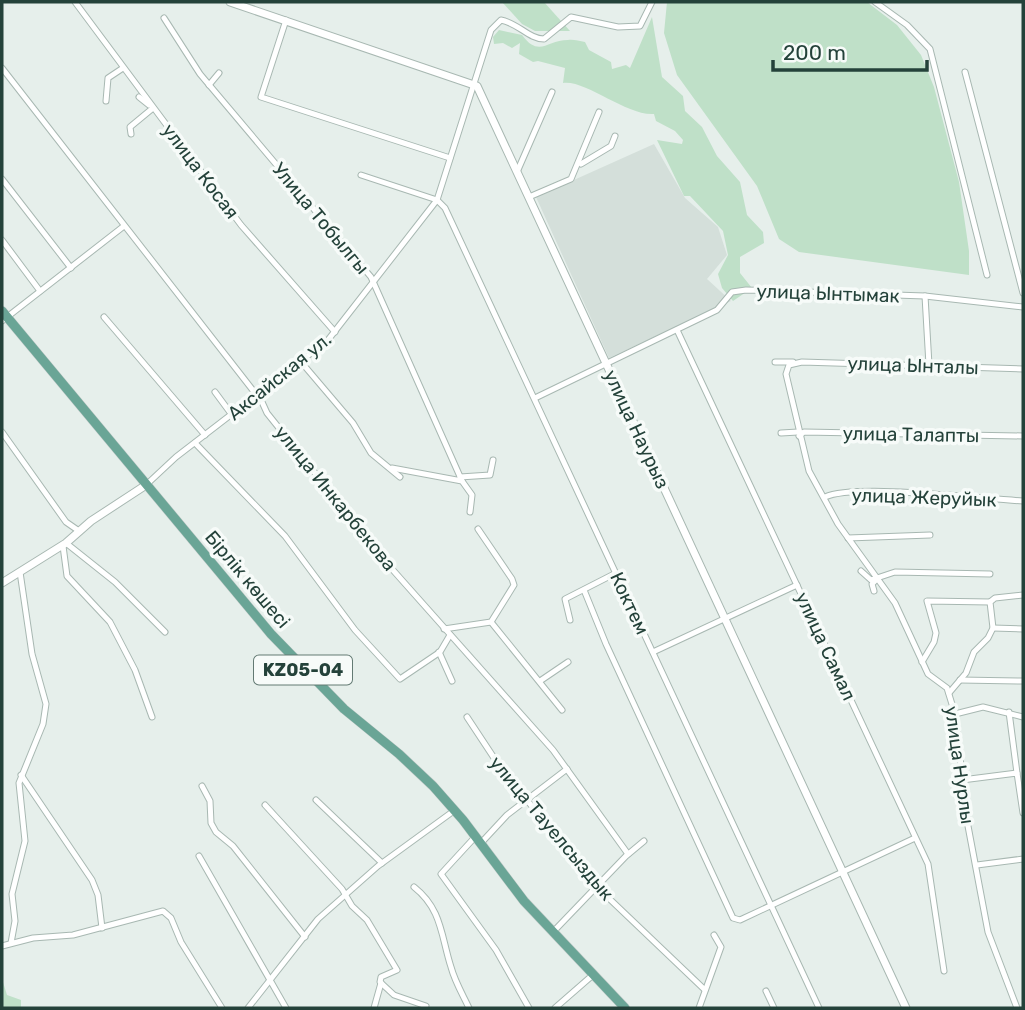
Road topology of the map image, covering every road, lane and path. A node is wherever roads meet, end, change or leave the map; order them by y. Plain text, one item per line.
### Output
1 (75, 2) edge
2 (230, 2) edge
3 (652, 2) edge
4 (876, 2) edge
5 (164, 18) dead end
6 (286, 20) junction
7 (2, 68) edge
8 (123, 68) junction
9 (965, 72) dead end
10 (219, 73) dead end
11 (473, 83) junction
12 (209, 85) junction
13 (552, 92) dead end
14 (139, 97) dead end
15 (106, 101) dead end
16 (152, 107) junction
17 (599, 113) dead end
18 (131, 134) dead end
19 (615, 135) dead end
20 (450, 158) junction
21 (579, 166) junction
22 (517, 172) junction
23 (361, 175) dead end
24 (2, 178) edge
25 (529, 197) junction
26 (437, 200) junction
27 (124, 226) junction
28 (2, 240) edge
29 (71, 268) junction
30 (987, 275) dead end
31 (373, 281) junction
32 (40, 291) junction
33 (1023, 293) edge
34 (378, 294) junction
35 (925, 296) junction
36 (360, 299) junction
37 (1022, 305) edge
38 (4, 316) edge
39 (104, 317) dead end
40 (677, 330) junction
41 (335, 332) junction
42 (775, 362) dead end
43 (799, 362) junction
44 (302, 363) junction
45 (607, 363) junction
46 (929, 365) junction
47 (1023, 369) edge
48 (215, 392) dead end
49 (257, 397) junction
50 (535, 398) junction
51 (232, 415) junction
52 (2, 432) edge
53 (781, 433) dead end
54 (799, 434) junction
55 (205, 435) junction
56 (1023, 436) edge
57 (195, 443) junction
58 (494, 460) dead end
59 (389, 467) junction
60 (400, 477) dead end
61 (461, 479) junction
62 (146, 485) junction
63 (825, 497) junction
64 (1023, 501) edge
65 (470, 512) dead end
66 (478, 529) dead end
67 (79, 531) junction
68 (930, 535) dead end
69 (848, 538) junction
70 (65, 545) junction
71 (20, 571) junction
72 (861, 571) dead end
73 (616, 573) junction
74 (990, 574) dead end
75 (877, 579) junction
76 (2, 583) edge
77 (797, 585) junction
78 (584, 590) junction
79 (874, 591) dead end
80 (1023, 595) edge
81 (990, 602) junction
82 (726, 618) junction
83 (570, 620) dead end
84 (491, 622) junction
85 (993, 628) junction
86 (444, 629) junction
87 (1023, 629) edge
88 (165, 632) dead end
89 (450, 635) junction
90 (439, 652) junction
91 (653, 652) junction
92 (568, 662) dead end
93 (922, 662) junction
94 (400, 678) junction
95 (960, 680) junction
96 (452, 681) dead end
97 (540, 681) junction
98 (1023, 681) edge
99 (392, 684) dead end
100 (948, 693) junction
101 (562, 710) dead end
102 (1009, 712) junction
103 (955, 714) junction
104 (152, 717) dead end
105 (467, 717) dead end
106 (1023, 717) edge
107 (567, 769) junction
108 (1017, 773) junction
109 (21, 775) junction
110 (962, 780) junction
111 (202, 786) dead end
112 (316, 800) dead end
113 (526, 802) junction
114 (265, 805) dead end
115 (455, 810) junction
116 (1023, 813) edge
117 (915, 838) junction
118 (478, 840) junction
119 (644, 841) dead end
120 (628, 854) junction
121 (199, 856) dead end
122 (1023, 859) edge
123 (382, 863) junction
124 (977, 865) junction
125 (843, 872) junction
126 (596, 886) junction
127 (414, 887) dead end
128 (346, 895) junction
129 (770, 904) junction
130 (103, 928) junction
131 (553, 932) junction
132 (715, 936) dead end
133 (305, 937) junction
134 (11, 943) junction
135 (2, 946) edge
136 (944, 971) dead end
137 (594, 974) junction
138 (272, 980) junction
139 (381, 983) junction
140 (705, 990) junction
141 (766, 990) dead end
142 (426, 1006) dead end
143 (222, 1008) edge
144 (248, 1008) edge
145 (286, 1008) edge
146 (374, 1008) edge
147 (469, 1008) edge
148 (529, 1008) edge
149 (555, 1008) edge
150 (625, 1008) edge
151 (699, 1008) edge
152 (774, 1008) edge
153 (819, 1008) edge
154 (906, 1008) edge
155 (1017, 1008) edge

1 - 8 street, улица Косая
2 - 6 street
3 - 11 street, Аксайская ул.
4 - 30 street
5 - 12 street, Улица Тобылгы
6 - 11 street
6 - 20 street
7 - 27 street, улица Инкарбекова
8 - 15 street
8 - 16 street, улица Косая
9 - 33 street
10 - 12 street
11 - 20 street, Аксайская ул.
11 - 22 street, улица Наурыз
12 - 31 street, Улица Тобылгы
13 - 22 street
14 - 16 street
16 - 18 street
16 - 41 street, улица Косая
17 - 21 street
19 - 21 street
20 - 26 street, Аксайская ул.
21 - 25 street
22 - 25 street, улица Наурыз
23 - 26 street
24 - 29 street
25 - 45 street, улица Наурыз
26 - 31 street, Аксайская ул.
26 - 50 street, Коктем
27 - 29 street
27 - 49 street, улица Инкарбекова
28 - 32 street
29 - 32 street
31 - 34 street, Улица Тобылгы
31 - 36 street, Аксайская ул.
32 - 38 street
34 - 36 street
34 - 61 street, Улица Тобылгы
35 - 37 street, улица Ынтымак
35 - 40 street, улица Ынтымак
35 - 46 street
36 - 41 street, Аксайская ул.
38 - 62 main road, Бірлік көшесі / KZ05-04
39 - 55 street
40 - 45 street, улица Ынтымак
40 - 77 street, улица Самал
41 - 44 street, Аксайская ул.
42 - 43 street, улица Ынталы
43 - 46 street, улица Ынталы
43 - 54 street, улица Нурлы
44 - 49 street, Аксайская ул.
44 - 59 street
45 - 50 street, улица Ынтымак
45 - 82 street, улица Наурыз
46 - 47 street, улица Ынталы
48 - 51 street
49 - 51 street, Аксайская ул.
49 - 86 street, улица Инкарбекова
50 - 73 street, Коктем
51 - 55 street, Аксайская ул.
52 - 67 street
53 - 54 street, улица Талапты
54 - 56 street, улица Талапты
54 - 63 street, улица Нурлы
55 - 57 street, Аксайская ул.
57 - 62 street, Аксайская ул.
57 - 94 street
58 - 61 street
59 - 60 street
59 - 61 street
61 - 65 street, Улица Тобылгы
62 - 67 street, Аксайская ул.
62 - 115 main road, Бірлік көшесі / KZ05-04
63 - 64 street, улица Жеруйык
63 - 69 street, улица Нурлы
66 - 84 street
67 - 70 street, Аксайская ул.
68 - 69 street
69 - 75 street, улица Нурлы
70 - 71 street, Аксайская ул.
70 - 88 street
70 - 104 street
71 - 76 street, Аксайская ул.
71 - 109 street
72 - 75 street
73 - 78 street
73 - 91 street, Коктем
74 - 75 street
75 - 79 street
75 - 93 street, улица Нурлы
77 - 82 street
77 - 117 street, улица Самал
78 - 83 street
78 - 129 street
80 - 81 street
81 - 85 street
81 - 93 street
82 - 91 street
82 - 125 street, улица Наурыз
84 - 86 street
84 - 97 street
85 - 87 street
85 - 95 street
86 - 89 street, улица Инкарбекова
89 - 90 street
89 - 107 street, улица Инкарбекова
90 - 94 street
90 - 96 street
91 - 129 street, Коктем
92 - 97 street
93 - 100 street, улица Нурлы
94 - 99 street
95 - 98 street
95 - 100 street
97 - 101 street
100 - 103 street, улица Нурлы
102 - 103 street
102 - 106 street
102 - 108 street
103 - 110 street, улица Нурлы
105 - 113 street, улица Тауелсыздык
107 - 113 street
107 - 120 street, улица Инкарбекова
108 - 110 street
108 - 116 street
109 - 130 street
109 - 134 street
110 - 124 street, улица Нурлы
111 - 133 street
112 - 123 street
113 - 118 street
113 - 126 street, улица Тауелсыздык
114 - 128 street
115 - 118 main road, Бірлік көшесі / KZ05-04
115 - 123 street
117 - 125 street
117 - 136 street, улица Самал
118 - 131 main road, Бірлік көшесі / KZ05-04
118 - 148 street
119 - 120 street
120 - 126 street
121 - 138 street
122 - 124 street
123 - 128 street
124 - 155 street, улица Нурлы
125 - 129 street
125 - 154 street, улица Наурыз
126 - 131 street
126 - 140 street, улица Тауелсыздык
127 - 147 street
128 - 133 street
128 - 139 street
129 - 153 street, Коктем
130 - 134 street
130 - 143 street
131 - 137 main road, Бірлік көшесі / KZ05-04
132 - 140 street
133 - 138 street
134 - 135 street
137 - 149 street
137 - 150 main road, Бірлік көшесі / KZ05-04
138 - 144 street
138 - 145 street
139 - 142 street
139 - 146 street
140 - 151 street
141 - 152 street

